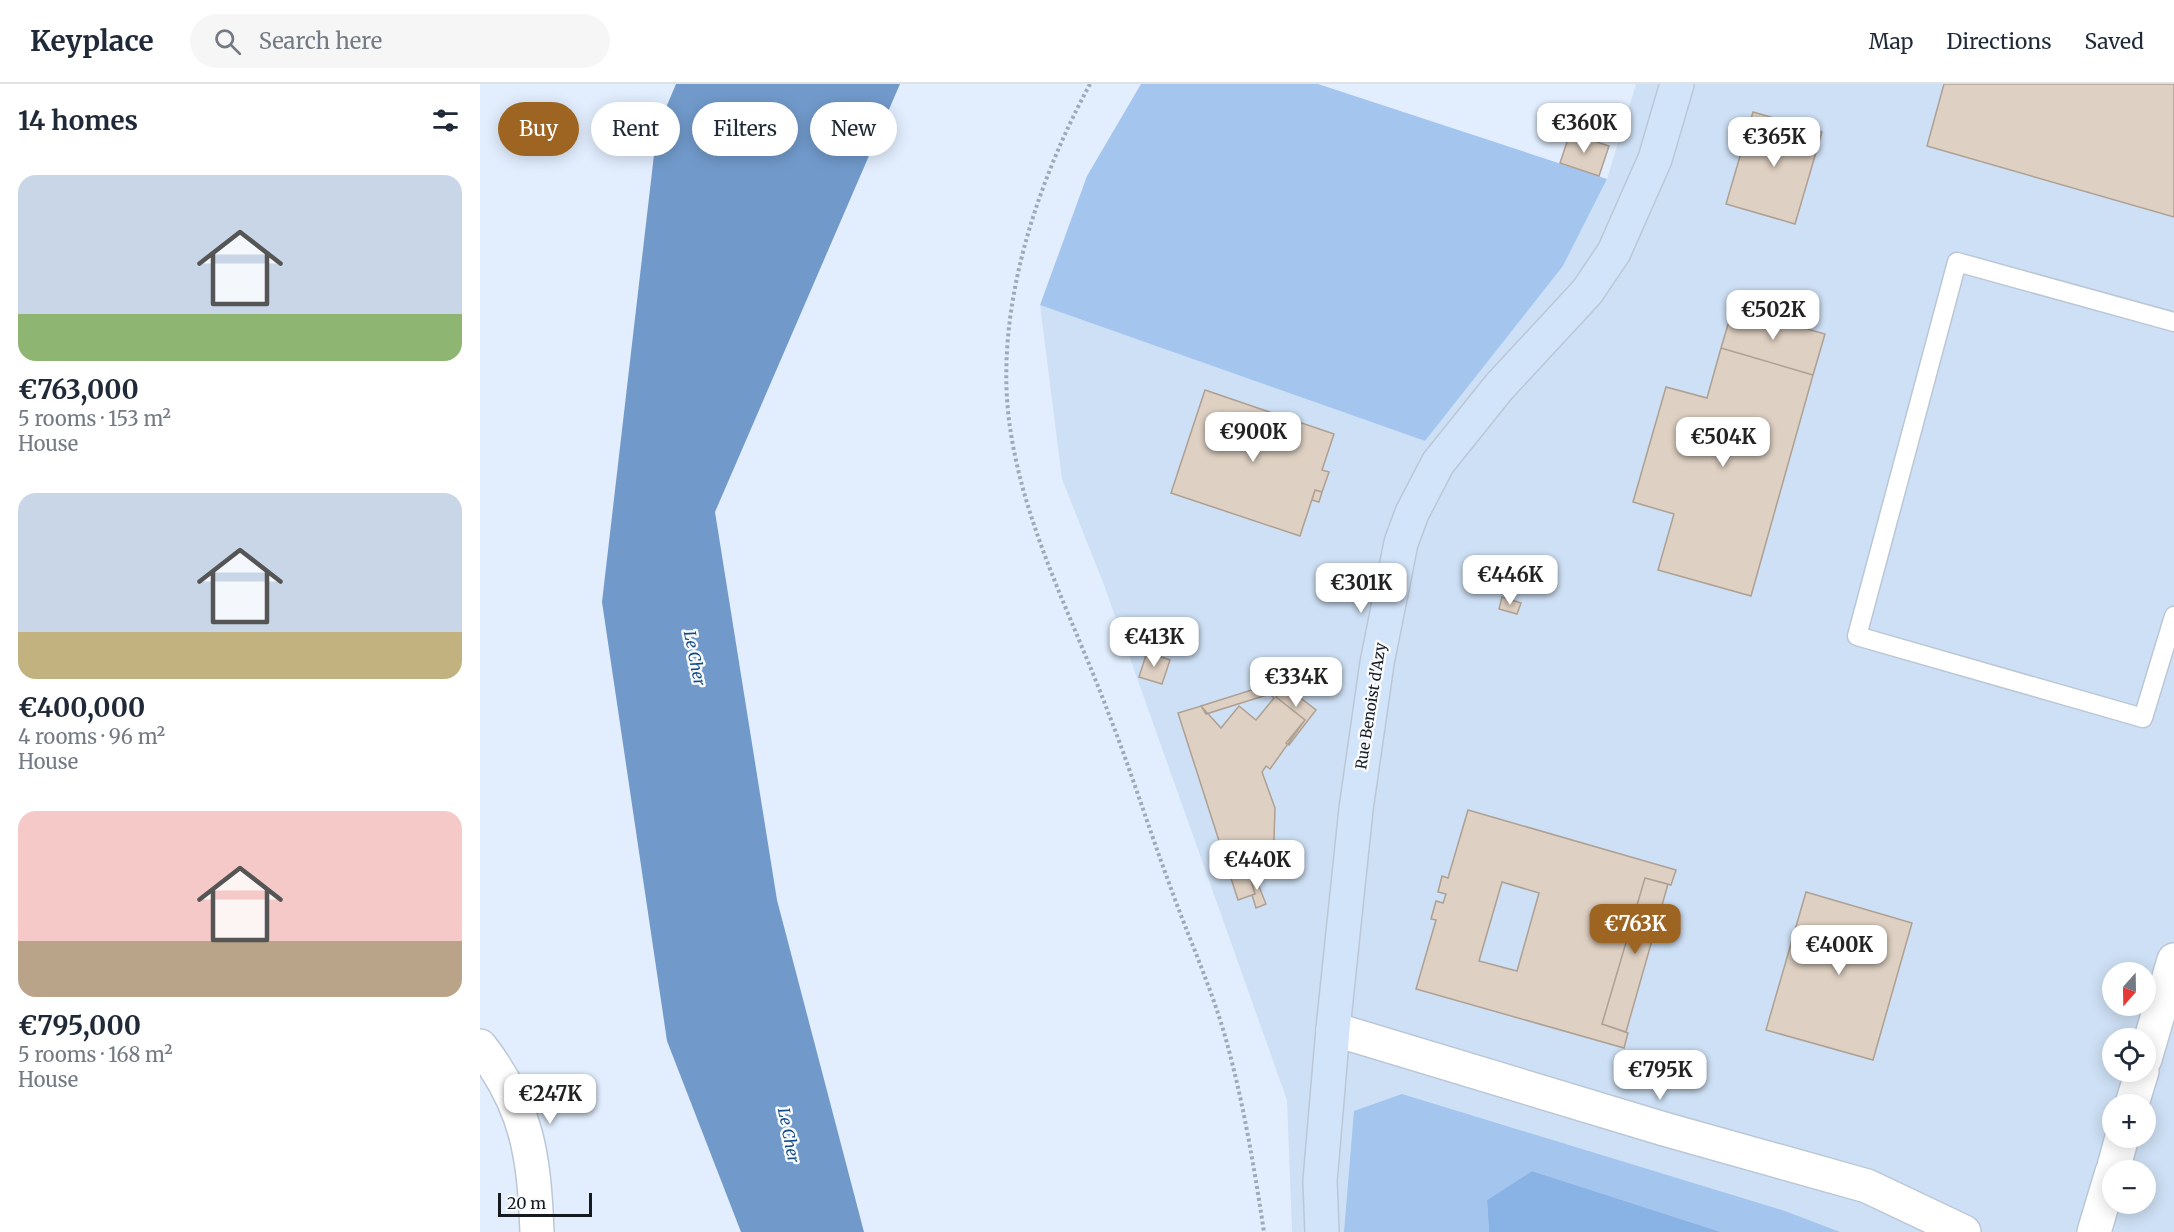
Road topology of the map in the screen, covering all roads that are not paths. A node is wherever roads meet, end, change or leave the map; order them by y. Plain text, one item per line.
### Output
1 (1677, 84) edge
2 (2174, 322) edge
3 (2174, 616) edge
4 (2174, 960) edge
5 (2154, 1028) edge
6 (1333, 1029) junction
7 (480, 1046) edge
8 (2102, 1205) edge
9 (537, 1232) edge
10 (1322, 1232) edge
11 (1964, 1232) edge
12 (2094, 1232) edge

1 - 6 street, Rue Benoist d'Azy
2 - 3 lane
4 - 5 street
6 - 10 street, Rue Benoist d'Azy
6 - 11 street
7 - 9 street
8 - 12 street

